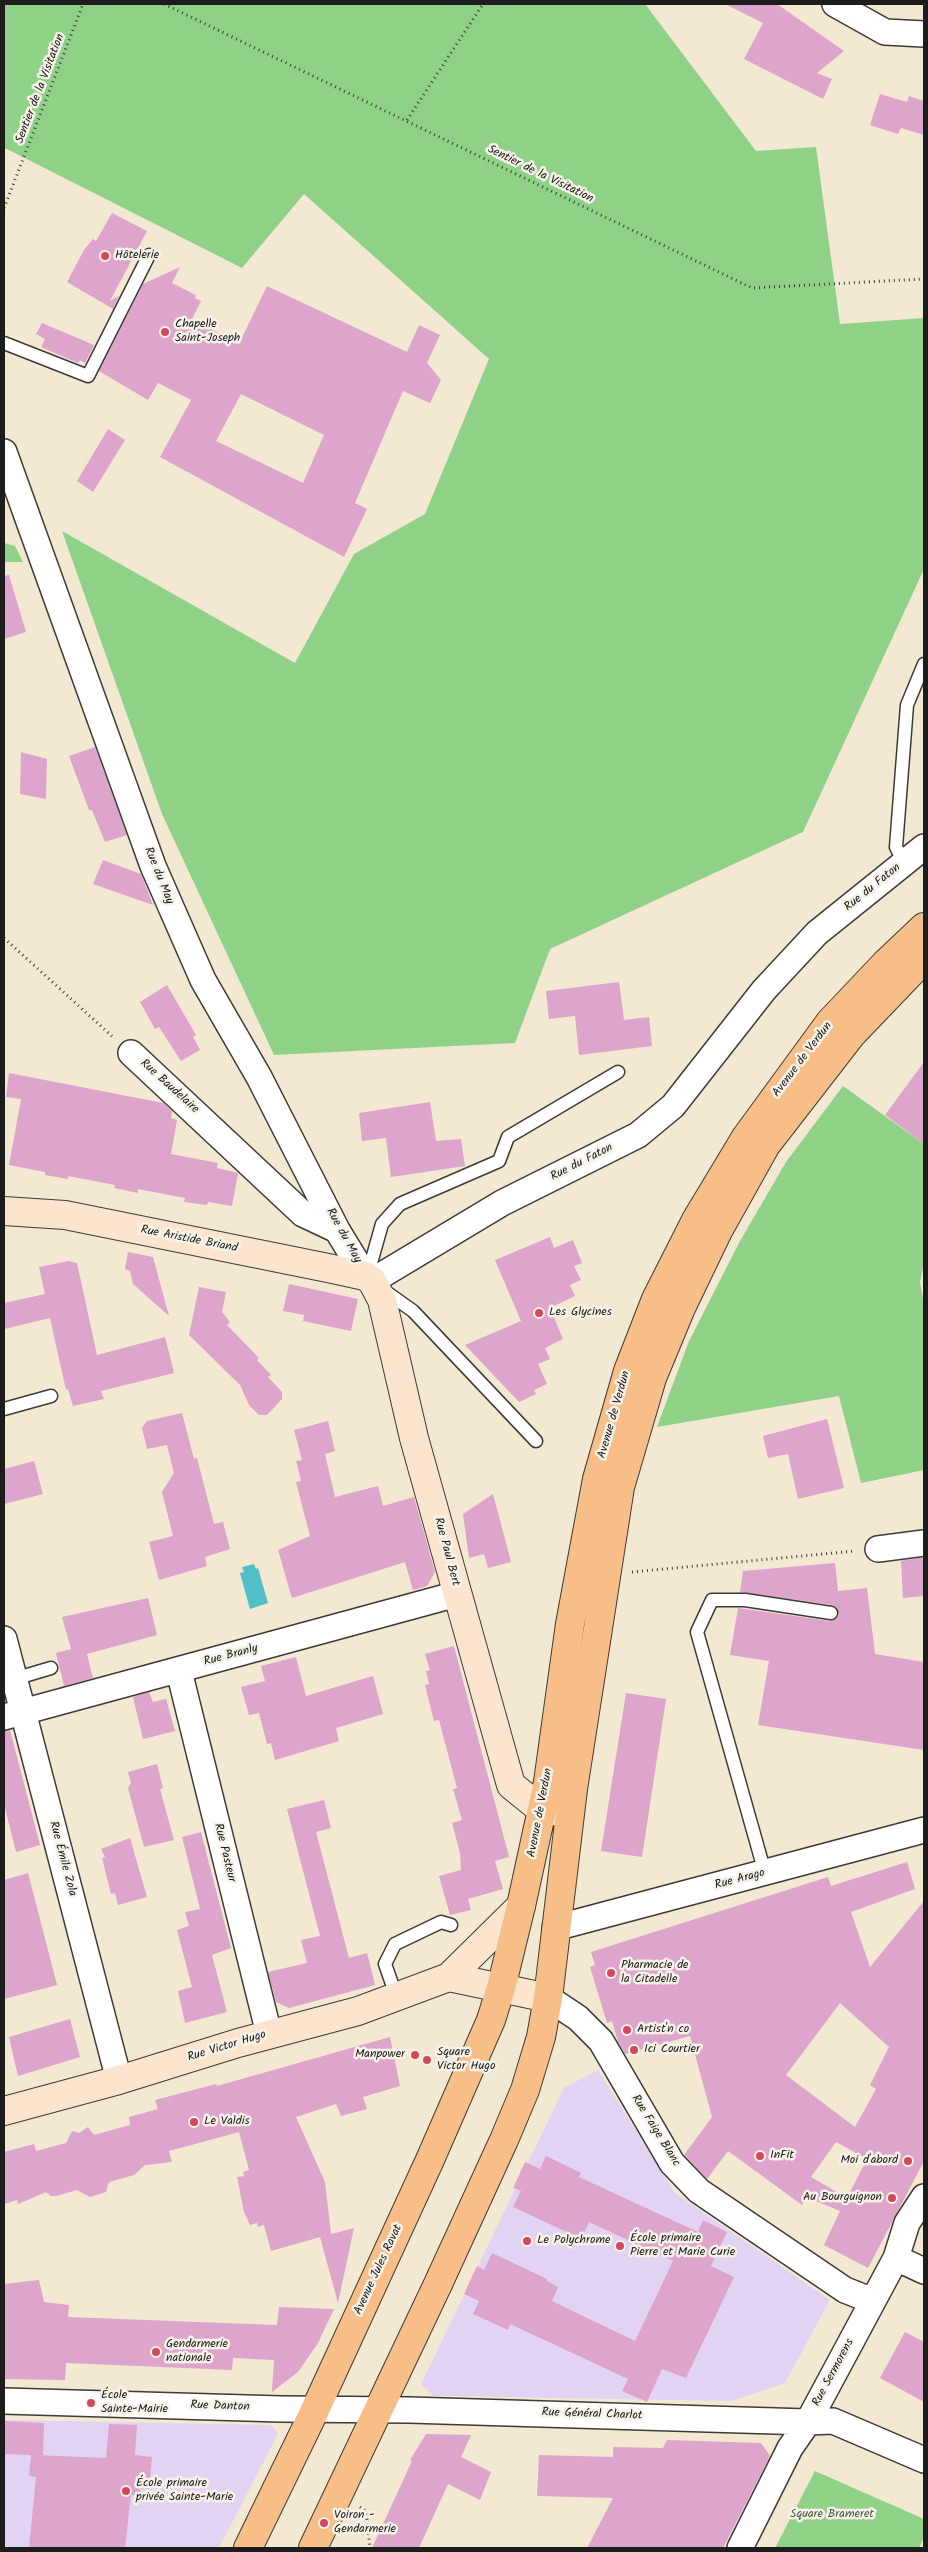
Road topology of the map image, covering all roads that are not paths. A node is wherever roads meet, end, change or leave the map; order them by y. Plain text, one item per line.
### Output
1 (835, 4) edge
2 (924, 34) edge
3 (149, 256) dead end
4 (4, 343) edge
5 (4, 452) edge
6 (924, 664) edge
7 (924, 847) edge
8 (904, 863) junction
9 (924, 927) edge
10 (920, 968) edge
11 (131, 1053) road end
12 (618, 1072) dead end
13 (4, 1210) edge
14 (337, 1230) junction
15 (368, 1278) junction
16 (52, 1396) dead end
17 (4, 1410) edge
18 (536, 1441) dead end
19 (924, 1543) edge
20 (878, 1549) road end
21 (457, 1594) junction
22 (831, 1613) dead end
23 (4, 1639) edge
24 (52, 1668) dead end
25 (179, 1671) junction
26 (14, 1680) junction
27 (13, 1715) edge
28 (542, 1810) junction
29 (570, 1812) junction
30 (924, 1830) edge
31 (765, 1873) junction
32 (521, 1906) junction
33 (451, 1925) dead end
34 (555, 1928) junction
35 (449, 1977) junction
36 (501, 1988) junction
37 (397, 1998) junction
38 (548, 1998) junction
39 (269, 2034) junction
40 (119, 2080) junction
41 (4, 2111) edge
42 (924, 2197) edge
43 (896, 2258) junction
44 (924, 2271) edge
45 (873, 2301) junction
46 (4, 2401) edge
47 (316, 2410) junction
48 (376, 2411) junction
49 (808, 2422) junction
50 (924, 2460) edge
51 (248, 2548) edge
52 (313, 2548) edge
53 (740, 2548) edge

1 - 2 street
3 - 4 lane
5 - 14 street, Rue du May
6 - 8 lane
7 - 8 street, Rue du Faton
8 - 15 street, Rue du Faton
9 - 28 main road, Avenue de Verdun
10 - 29 main road, Avenue de Verdun
11 - 14 street, Rue Baudelaire
12 - 15 lane
13 - 15 main road, Rue Aristide Briand
14 - 15 street, Rue du May
15 - 18 lane
15 - 21 main road, Rue Paul Bert
16 - 17 lane
19 - 20 street
21 - 25 street, Rue Branly
21 - 28 main road, Rue Paul Bert
22 - 31 lane
23 - 26 street, Rue Émile Zola
24 - 26 lane
25 - 27 street, Rue Branly
25 - 39 street, Rue Pasteur
26 - 27 street, Rue Émile Zola
27 - 40 street, Rue Émile Zola
28 - 29 main road
28 - 32 main road, Avenue de Verdun
29 - 34 main road, Avenue de Verdun
30 - 31 street, Rue Arago
31 - 34 street, Rue Arago
32 - 35 main road, Rue Victor Hugo
32 - 36 main road, Avenue de Verdun
33 - 37 lane
34 - 38 main road, Avenue de Verdun
35 - 36 main road
35 - 37 main road, Rue Victor Hugo
36 - 38 main road, Rue Faige Blanc
36 - 47 main road, Avenue Jules Ravat
37 - 39 main road, Rue Victor Hugo
38 - 45 street, Rue Faige Blanc
38 - 48 main road
39 - 40 main road, Rue Victor Hugo
40 - 41 main road, Rue Victor Hugo
42 - 43 street, Rue Sermorens
43 - 44 street
43 - 45 street, Rue Sermorens
45 - 49 street, Rue Sermorens
46 - 47 street, Rue Danton
47 - 48 street, Rue Danton
47 - 51 main road, Avenue Jules Ravat
48 - 49 street, Rue Général Charlot
48 - 52 main road
49 - 50 street, Rue Général Charlot
49 - 53 street, Rue Sermorens

